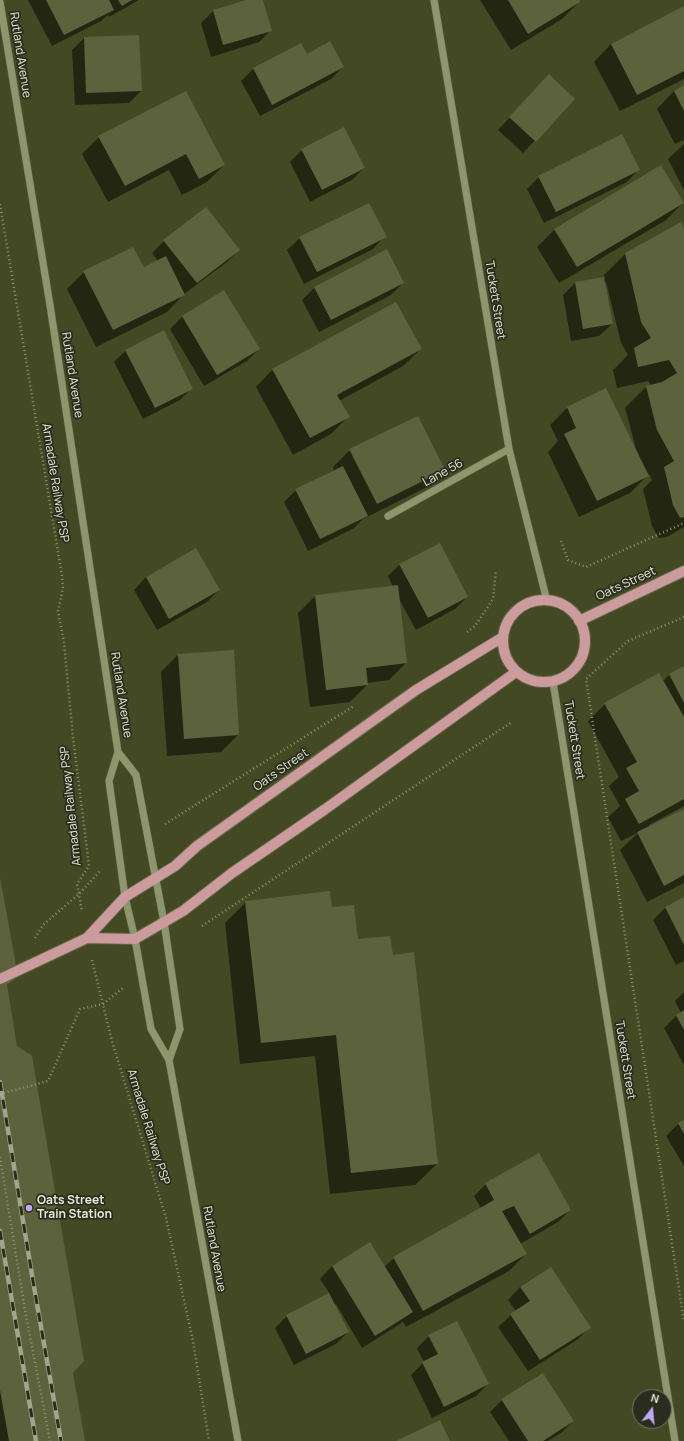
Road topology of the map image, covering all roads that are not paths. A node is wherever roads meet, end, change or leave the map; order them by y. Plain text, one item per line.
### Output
1 (434, 0) edge
2 (0, 2) edge
3 (509, 449) junction
4 (388, 516) dead end
5 (684, 571) edge
6 (547, 601) junction
7 (579, 620) junction
8 (502, 637) junction
9 (516, 672) junction
10 (553, 682) junction
11 (118, 752) junction
12 (155, 878) junction
13 (125, 897) junction
14 (164, 922) junction
15 (87, 938) junction
16 (135, 940) junction
17 (0, 979) edge
18 (169, 1060) junction
19 (238, 1441) edge
20 (675, 1441) edge

1 - 3 street, Tuckett Street
2 - 11 street, Rutland Avenue
3 - 4 street, Lane 56
3 - 6 street, Tuckett Street
5 - 7 main road, Oats Street
6 - 7 main road
6 - 8 main road
7 - 10 main road
8 - 9 main road
8 - 12 main road, Oats Street
9 - 10 main road
9 - 14 main road
10 - 20 street, Tuckett Street
11 - 12 street, Rutland Avenue
11 - 13 street, Rutland Avenue
12 - 13 main road, Oats Street
12 - 14 street, Rutland Avenue
13 - 15 main road, Oats Street
13 - 16 street, Rutland Avenue
14 - 16 main road
14 - 18 street, Rutland Avenue
15 - 16 main road, Oats Street
15 - 17 main road, Oats Street
16 - 18 street, Rutland Avenue
18 - 19 street, Rutland Avenue

